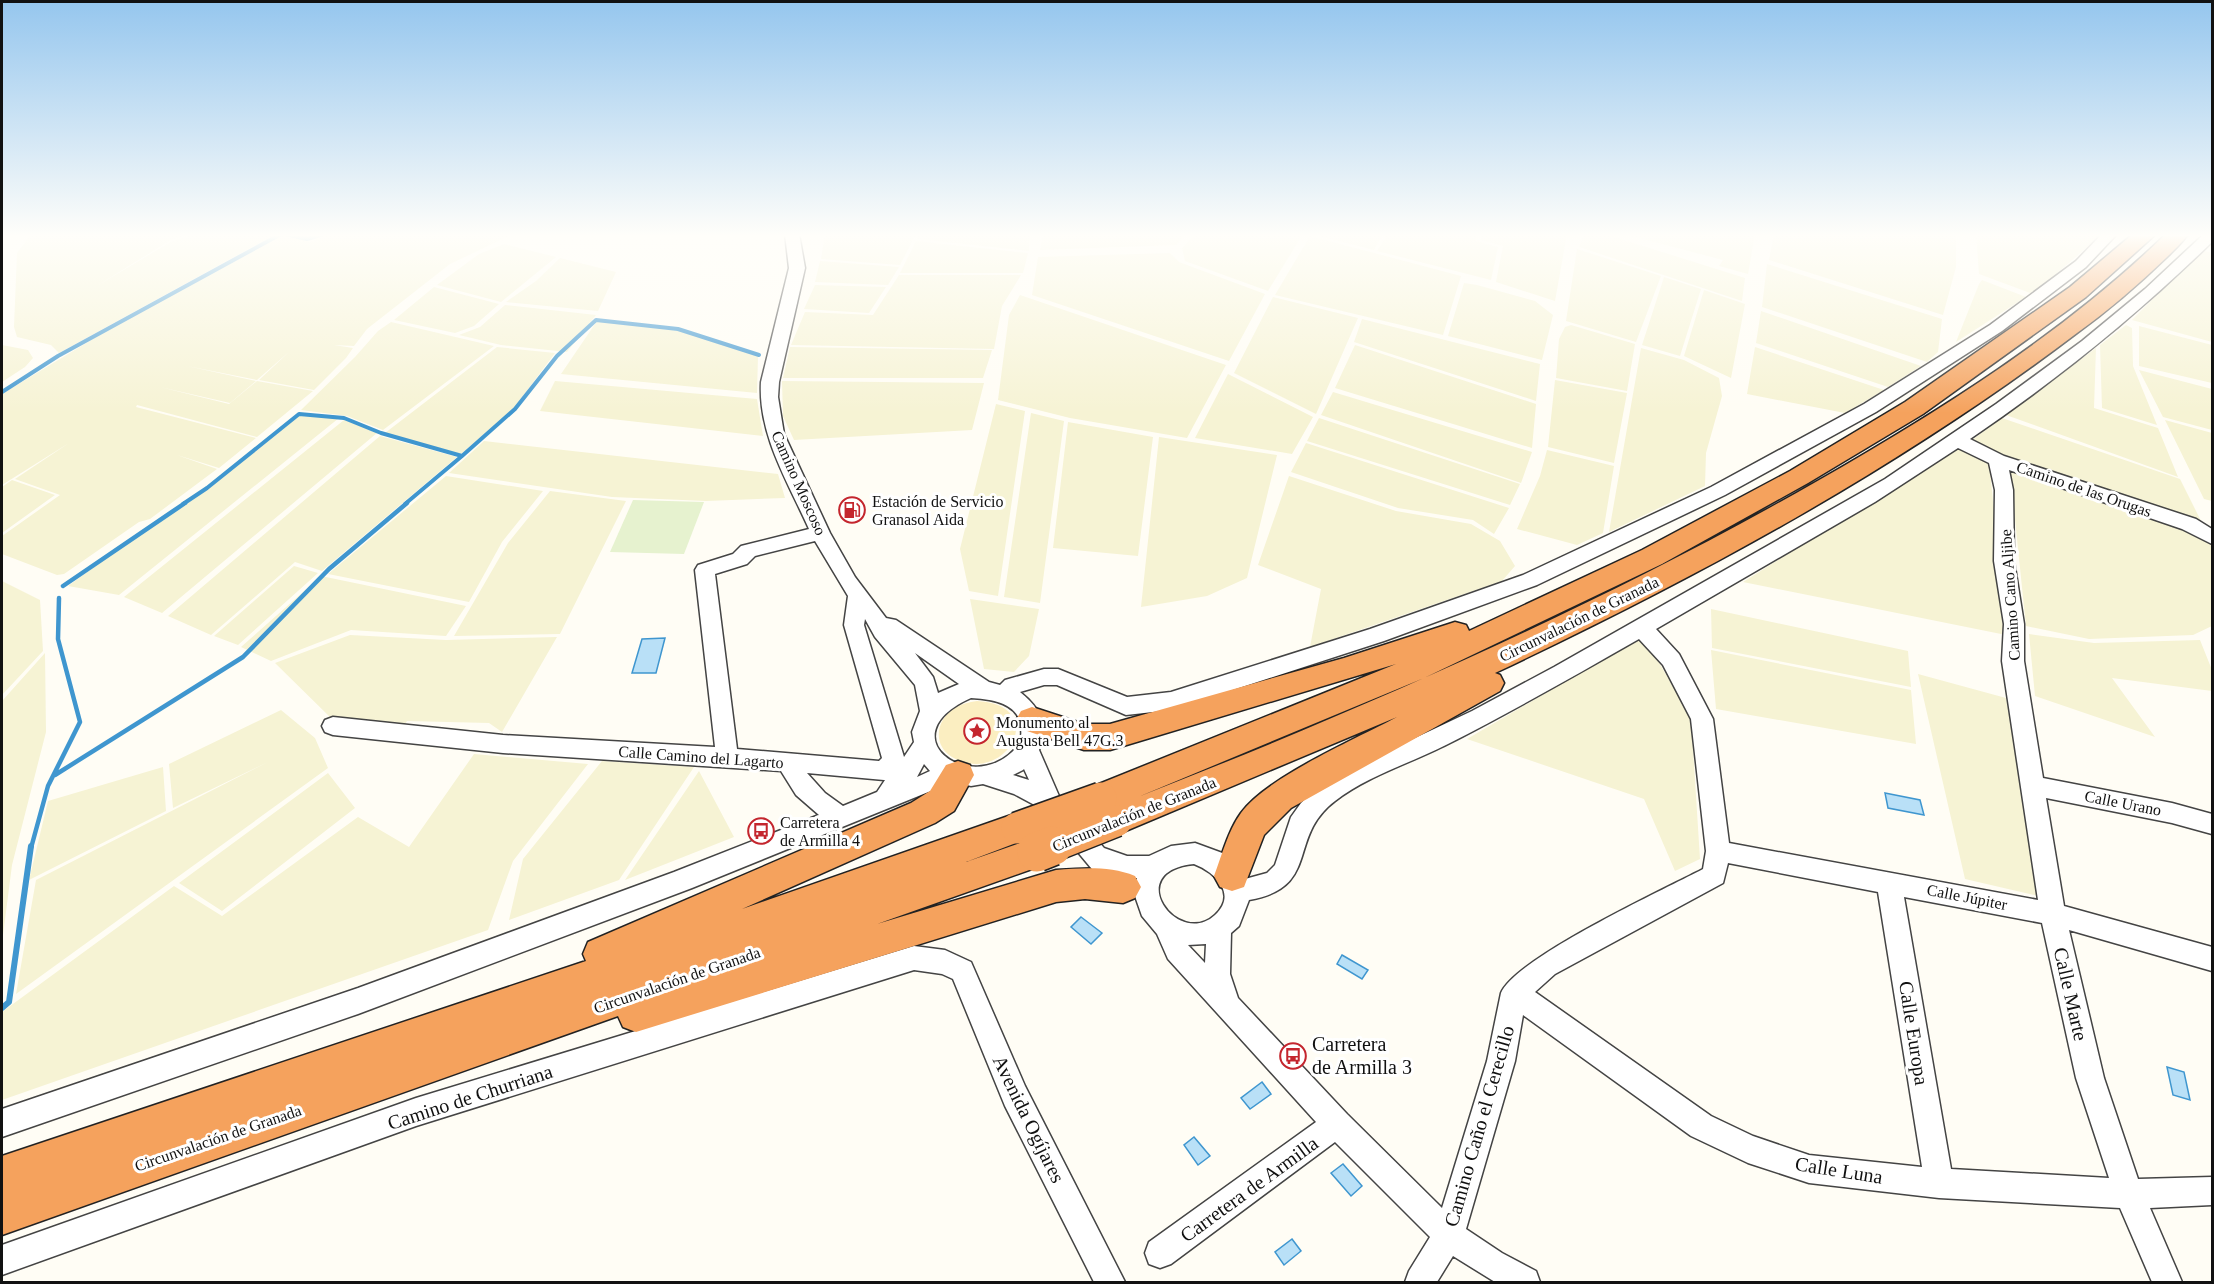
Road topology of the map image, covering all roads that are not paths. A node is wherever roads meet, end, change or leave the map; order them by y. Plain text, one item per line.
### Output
1 (791, 294) edge
2 (2042, 294) edge
3 (2075, 294) edge
4 (2111, 294) edge
5 (2148, 294) edge
6 (1957, 440) junction
7 (1998, 460) junction
8 (820, 533) junction
9 (2212, 537) edge
10 (1631, 594) junction
11 (858, 595) junction
12 (1550, 607) junction
13 (873, 614) junction
14 (1642, 628) junction
15 (983, 688) junction
16 (1005, 693) junction
17 (2018, 694) joint
18 (931, 712) junction
19 (1032, 720) junction
20 (333, 726) dead end
21 (924, 744) junction
22 (1027, 749) junction
23 (727, 757) junction
24 (788, 763) junction
25 (965, 774) junction
26 (800, 784) junction
27 (2032, 785) junction
28 (879, 801) junction
29 (1050, 802) junction
30 (1108, 809) junction
31 (842, 816) junction
32 (2212, 824) edge
33 (794, 835) junction
34 (1027, 840) junction
35 (1718, 851) junction
36 (1096, 856) junction
37 (1157, 866) junction
38 (1889, 882) junction
39 (1235, 883) junction
40 (1146, 907) junction
41 (2053, 914) junction
42 (1219, 928) junction
43 (2212, 958) edge
44 (945, 962) joint
45 (1514, 993) junction
46 (1228, 1004) junction
47 (465, 1019) junction
48 (451, 1058) junction
49 (2, 1123) edge
50 (1337, 1124) junction
51 (2, 1177) edge
52 (1939, 1184) junction
53 (2212, 1191) edge
54 (2129, 1194) junction
55 (2, 1214) edge
56 (1449, 1235) junction
57 (1160, 1253) dead end
58 (2, 1260) edge
59 (1110, 1282) edge
60 (1420, 1282) edge
61 (1525, 1282) edge
62 (2167, 1282) edge

1 - 8 street, Camino Moscoso
2 - 16 street
3 - 12 highway, Circunvalación de Granada
4 - 10 highway, Circunvalación de Granada
5 - 6 street
6 - 7 street, Camino de las Orugas
6 - 14 street
7 - 9 street, Camino de las Orugas
7 - 17 street, Camino Cano Aljibe
8 - 11 street, Camino Moscoso
8 - 23 street
10 - 30 highway, Circunvalación de Granada
10 - 39 highway
11 - 13 street, Camino Moscoso
11 - 24 street, Calle Camino del Lagarto
12 - 19 highway
12 - 30 highway, Circunvalación de Granada
13 - 15 street, Camino Moscoso
13 - 18 street, Camino Moscoso
14 - 35 street
14 - 39 street
15 - 16 street
15 - 18 street
16 - 19 street
17 - 27 street, Calle Marte
18 - 21 street
19 - 22 street
20 - 23 street, Calle Camino del Lagarto
21 - 25 street
21 - 28 street
22 - 25 street
22 - 29 street
23 - 24 street, Calle Camino del Lagarto
24 - 26 street
25 - 28 street
25 - 29 street
25 - 47 highway
26 - 31 street
26 - 33 street
27 - 32 street, Calle Urano
27 - 41 street, Calle Marte
28 - 31 street
29 - 36 street
30 - 34 highway, Circunvalación de Granada, bridge
31 - 33 street
33 - 49 street
34 - 47 highway, Circunvalación de Granada
34 - 48 highway, Circunvalación de Granada
35 - 38 street, Calle Júpiter
35 - 45 street
36 - 37 street
36 - 40 street
37 - 39 street
37 - 40 street
38 - 41 street, Calle Júpiter
38 - 52 street, Calle Europa
39 - 42 street
40 - 42 street
40 - 46 street
40 - 48 highway
41 - 43 street, Calle Júpiter
41 - 54 street, Calle Marte
42 - 46 street
44 - 58 street, Camino de Churriana
44 - 59 street, Avenida Ogíjares
45 - 52 street, Calle Luna
45 - 56 street, Camino Caño el Cerecillo
46 - 50 street
47 - 51 highway, Circunvalación de Granada
48 - 55 highway, Circunvalación de Granada
50 - 56 street
50 - 57 street, Carretera de Armilla
52 - 54 street, Calle Luna
53 - 54 street, Calle Luna
54 - 62 street, Calle Marte
56 - 60 street, Camino Caño el Cerecillo
56 - 61 street

